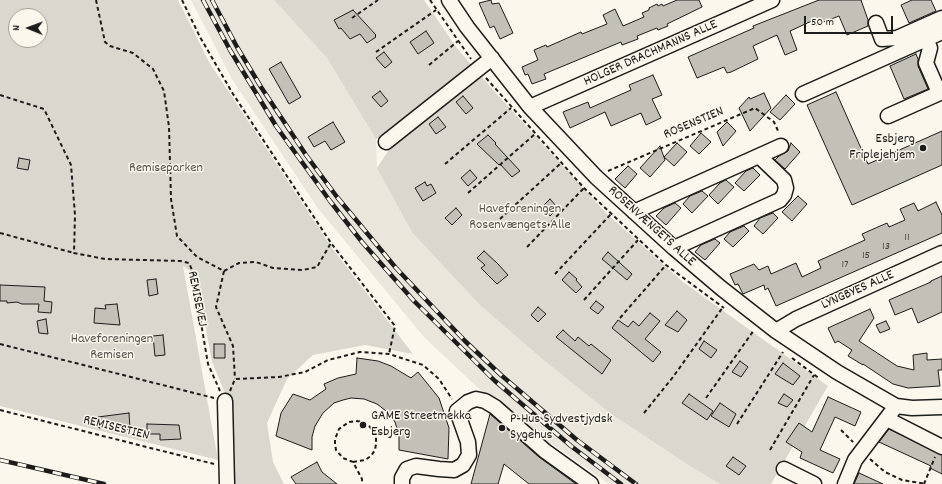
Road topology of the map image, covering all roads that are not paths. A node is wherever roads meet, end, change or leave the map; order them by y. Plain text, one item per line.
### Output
1 (449, 0) edge
2 (772, 0) edge
3 (942, 18) edge
4 (876, 23) dead end
5 (942, 32) edge
6 (933, 47) edge
7 (492, 58) junction
8 (942, 74) edge
9 (942, 88) edge
10 (942, 92) edge
11 (803, 94) dead end
12 (530, 107) junction
13 (888, 116) dead end
14 (386, 142) dead end
15 (780, 146) road end
16 (759, 156) junction
17 (634, 212) junction
18 (674, 248) junction
19 (942, 253) edge
20 (776, 331) junction
21 (225, 401) road end
22 (896, 406) junction
23 (942, 407) edge
24 (887, 419) junction
25 (941, 446) edge
26 (784, 469) dead end
27 (227, 484) edge
28 (402, 484) edge
29 (591, 484) edge
30 (814, 484) edge
31 (845, 484) edge

1 - 7 street, ROSENVÆNGETS ALLE
2 - 12 street, HOLGER DRACHMANNS ALLE
3 - 4 street
5 - 6 street
6 - 8 street
6 - 9 street
6 - 11 street
7 - 12 street, ROSENVÆNGETS ALLE
7 - 14 street
10 - 13 street
12 - 17 street, ROSENVÆNGETS ALLE
15 - 16 street
16 - 17 street
16 - 18 street
17 - 18 street, ROSENVÆNGETS ALLE
18 - 20 street, ROSENVÆNGETS ALLE
19 - 20 street, LYNGBYES ALLE
20 - 22 street, ROSENVÆNGETS ALLE
21 - 27 street
22 - 23 street, ROSENVÆNGETS ALLE
22 - 24 street
24 - 25 street
24 - 31 street
26 - 30 street
28 - 29 street

